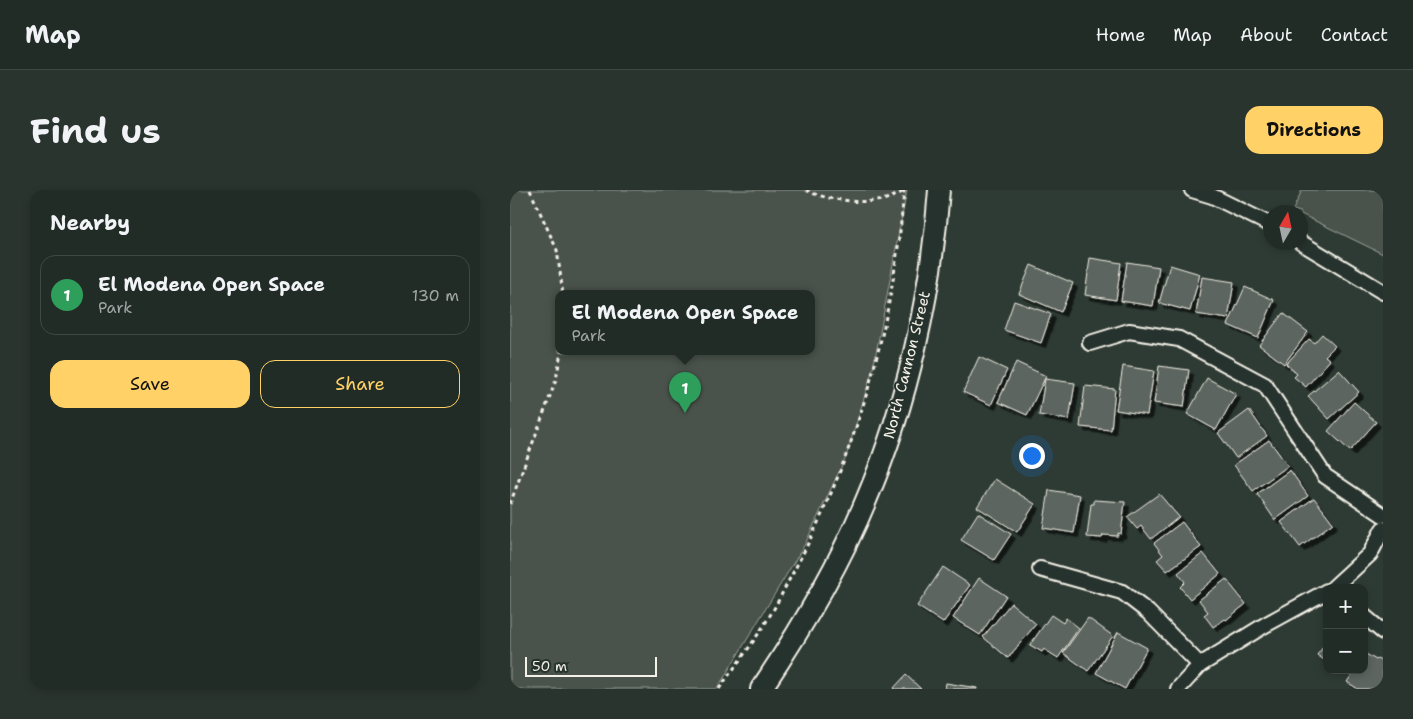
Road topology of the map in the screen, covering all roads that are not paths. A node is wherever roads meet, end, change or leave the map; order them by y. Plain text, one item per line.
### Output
1 (939, 190) edge
2 (1192, 190) edge
3 (1263, 222) edge
4 (1308, 247) edge
5 (1383, 292) edge
6 (1090, 343) dead end
7 (1383, 515) edge
8 (1383, 529) edge
9 (1040, 569) dead end
10 (1337, 584) edge
11 (1323, 593) edge
12 (1368, 619) edge
13 (1383, 632) edge
14 (1200, 665) junction
15 (761, 689) edge
16 (1178, 689) edge

1 - 15 main road, North Cannon Street
2 - 3 street
4 - 5 street
6 - 7 street
8 - 10 street
9 - 14 street
11 - 14 street
12 - 13 street
14 - 16 street

